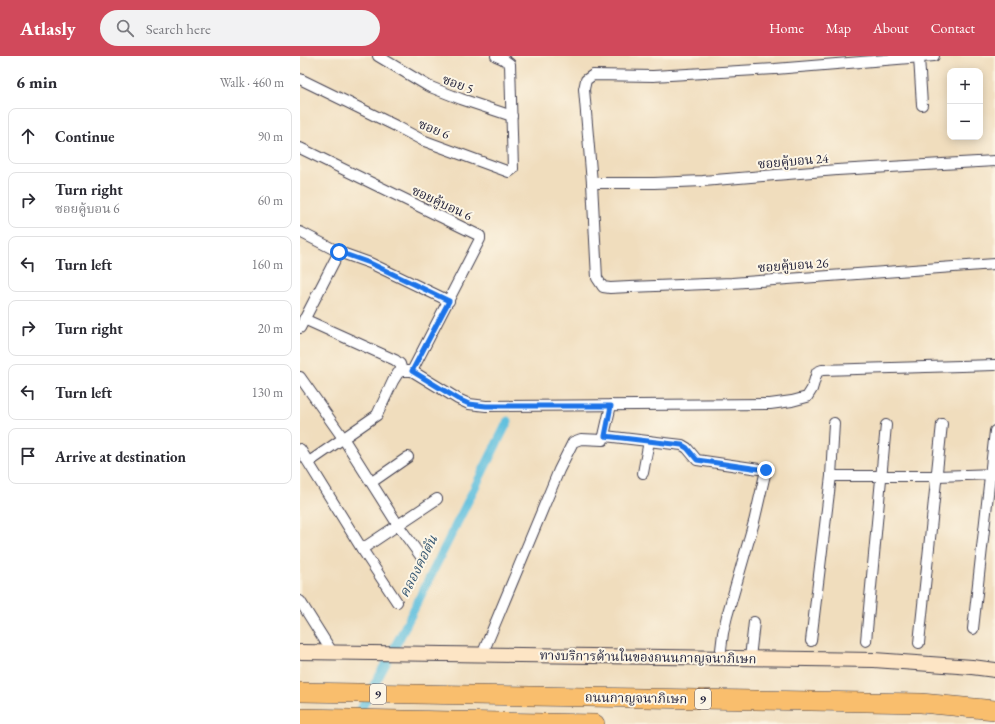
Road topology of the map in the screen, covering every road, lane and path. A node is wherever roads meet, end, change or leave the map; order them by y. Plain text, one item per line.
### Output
1 (378, 56) edge
2 (496, 56) edge
3 (934, 56) edge
4 (919, 57) junction
5 (300, 79) edge
6 (922, 105) dead end
7 (512, 116) junction
8 (300, 148) edge
9 (995, 161) edge
10 (592, 183) junction
11 (300, 232) edge
12 (339, 252) junction
13 (995, 264) edge
14 (449, 301) junction
15 (302, 323) edge
16 (995, 365) edge
17 (407, 371) junction
18 (300, 377) edge
19 (611, 406) junction
20 (834, 423) dead end
21 (942, 424) dead end
22 (886, 425) dead end
23 (995, 431) edge
24 (605, 436) junction
25 (343, 438) junction
26 (649, 441) junction
27 (300, 449) edge
28 (408, 457) dead end
29 (309, 462) junction
30 (643, 473) dead end
31 (993, 473) edge
32 (831, 476) junction
33 (880, 476) junction
34 (937, 476) junction
35 (372, 482) junction
36 (437, 500) dead end
37 (398, 525) junction
38 (362, 548) junction
39 (422, 558) dead end
40 (300, 602) edge
41 (397, 602) dead end
42 (754, 622) dead end
43 (973, 629) dead end
44 (812, 641) dead end
45 (866, 641) dead end
46 (919, 643) dead end
47 (300, 652) edge
48 (332, 652) junction
49 (482, 655) junction
50 (720, 658) junction
51 (750, 658) junction
52 (995, 670) edge
53 (300, 692) edge
54 (995, 710) edge
55 (300, 718) edge
56 (595, 724) edge

1 - 7 street, ซอย 5
2 - 7 street
3 - 4 street
4 - 6 street
4 - 10 street
5 - 7 street, ซอย 6
8 - 14 street, ซอยคู้บอน 6
9 - 10 street, ซอยคู้บอน 24
10 - 13 street, ซอยคู้บอน 26
11 - 12 street
12 - 14 street
12 - 15 street
14 - 17 street, ซอยคู้บอน 6
15 - 17 street
16 - 19 street
17 - 19 street
17 - 25 street, ซอยคู้บอน 6
18 - 25 street
19 - 24 street
20 - 32 street
21 - 34 street
22 - 33 street
23 - 31 street
24 - 26 street
24 - 49 street
25 - 29 street, ซอยคู้บอน 6
25 - 35 street
26 - 30 street
26 - 50 street
27 - 29 street
28 - 35 street
29 - 38 street
31 - 34 street
31 - 43 street
32 - 33 street
32 - 44 street
33 - 34 street
33 - 45 street
34 - 46 street
35 - 37 street
36 - 37 street
37 - 38 street
37 - 39 street
38 - 41 street
40 - 48 street
42 - 51 street
47 - 48 main road, ทางบริการด้านในของถนนกาญจนาภิเษก
48 - 49 main road, ทางบริการด้านในของถนนกาญจนาภิเษก
49 - 50 main road, ทางบริการด้านในของถนนกาญจนาภิเษก
50 - 51 main road, ทางบริการด้านในของถนนกาญจนาภิเษก
51 - 52 main road, ทางบริการด้านในของถนนกาญจนาภิเษก
53 - 54 highway, ถนนกาญจนาภิเษก / 9
55 - 56 highway, ถนนกาญจนาภิเษก / 9

